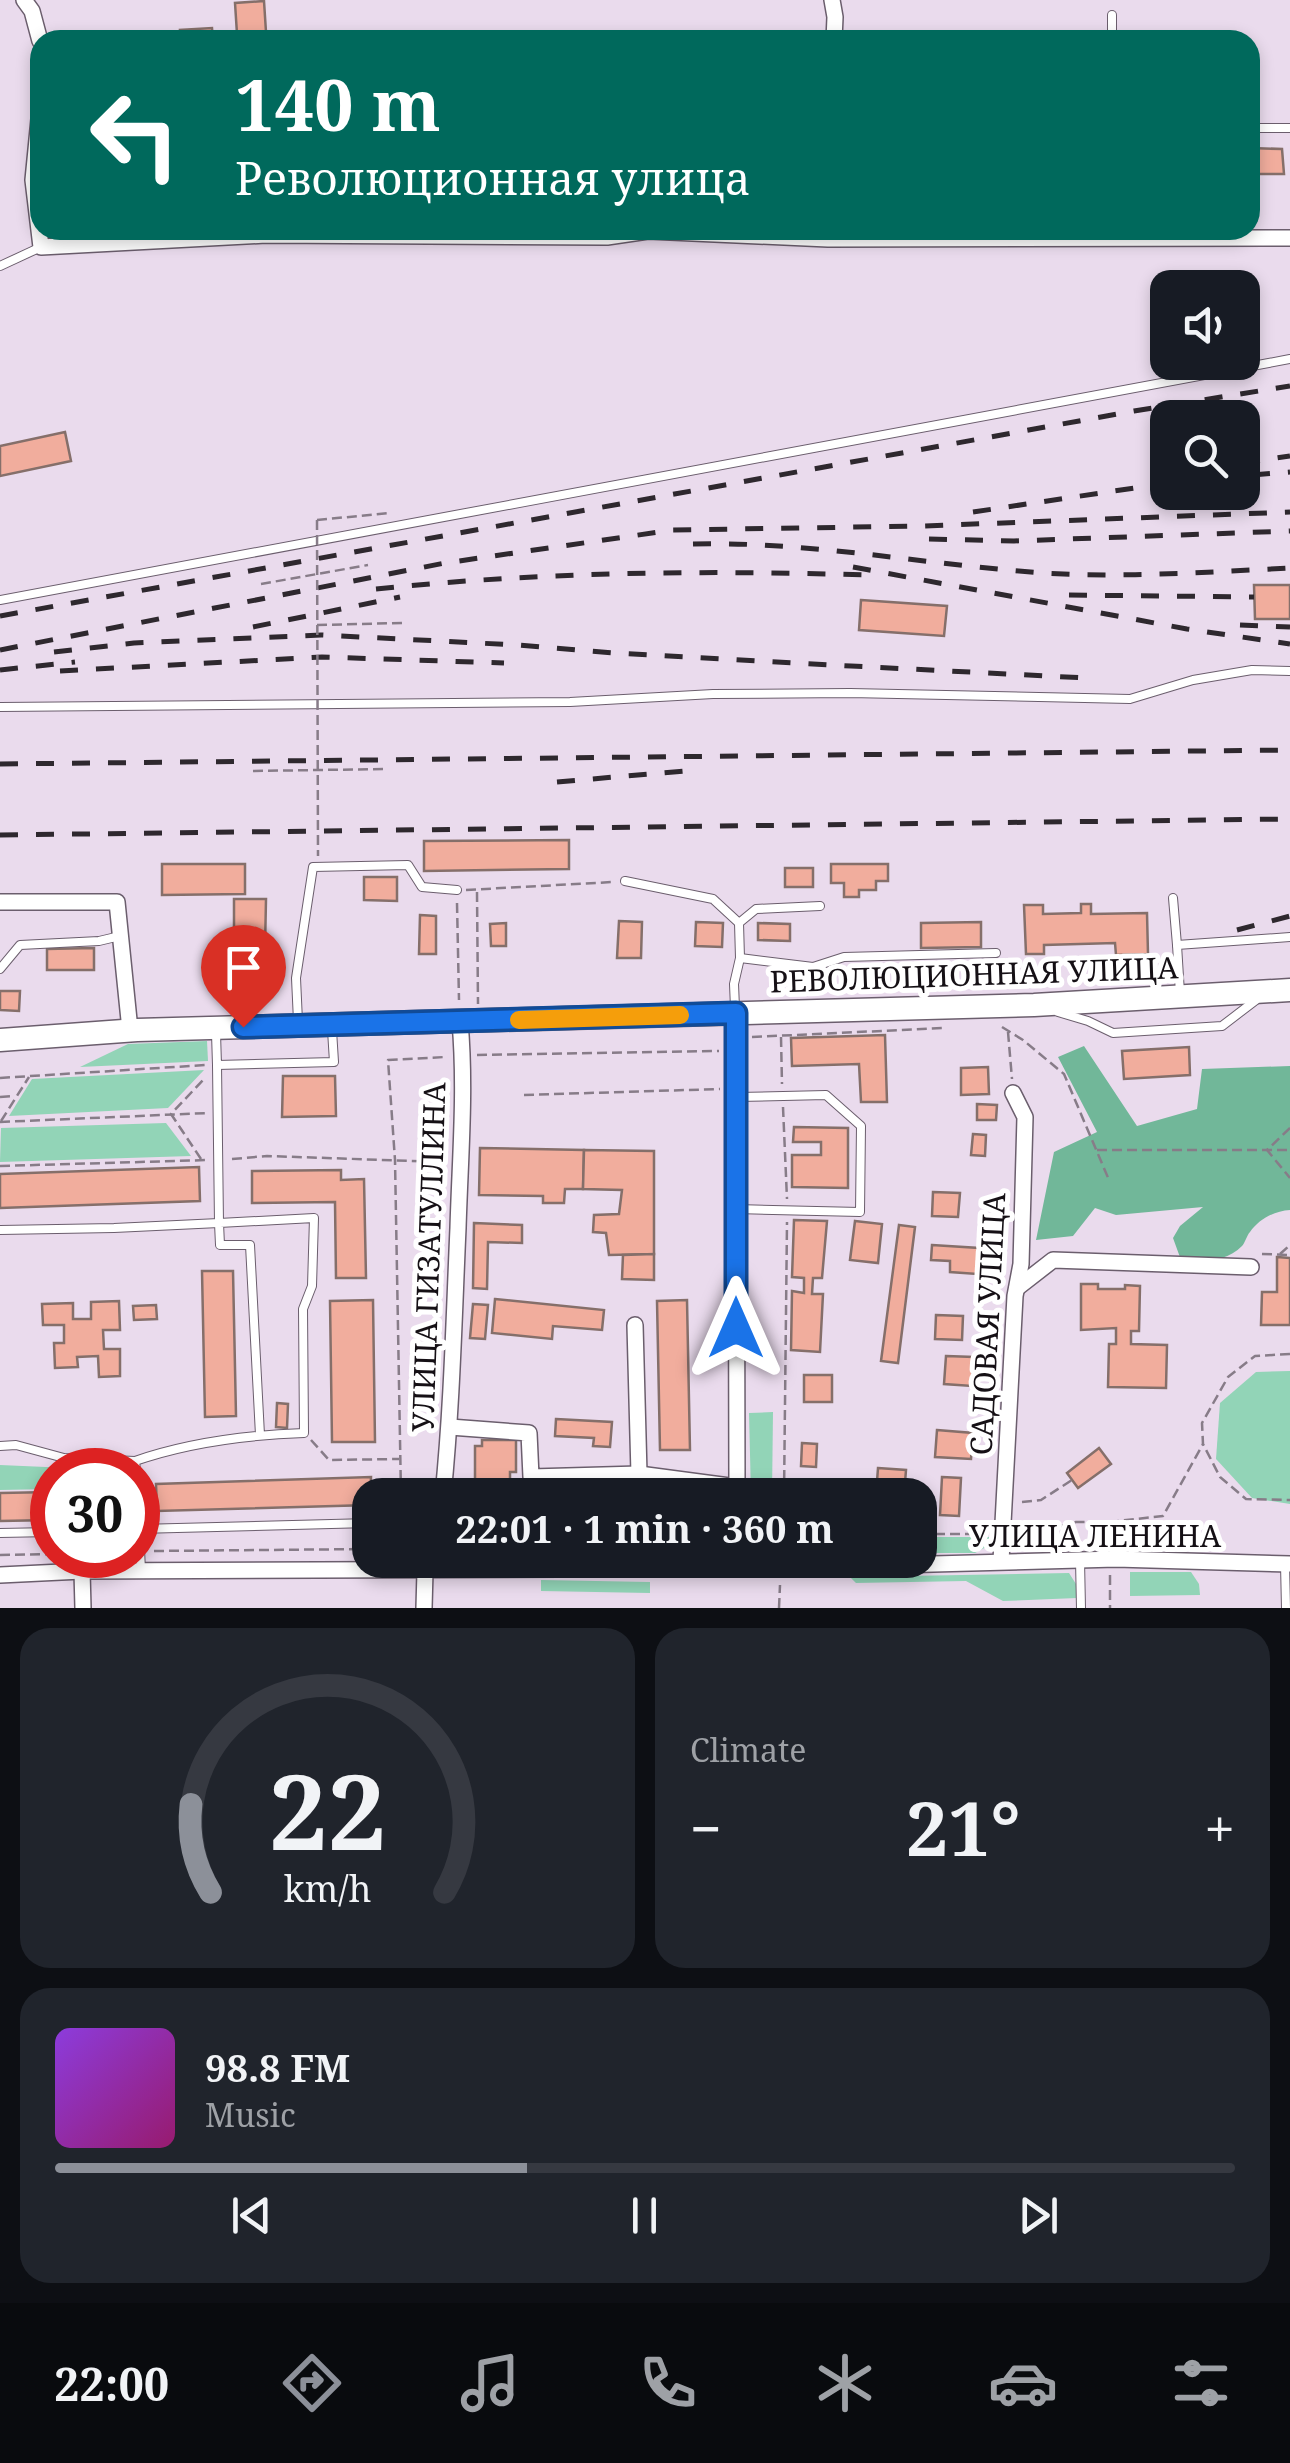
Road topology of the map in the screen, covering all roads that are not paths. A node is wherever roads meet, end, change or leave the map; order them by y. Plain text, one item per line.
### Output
1 (24, 0) edge
2 (832, 0) edge
3 (1112, 15) dead end
4 (37, 30) edge
5 (834, 30) edge
6 (1112, 30) edge
7 (1260, 128) edge
8 (1290, 128) edge
9 (1260, 237) edge
10 (1290, 238) edge
11 (40, 240) edge
12 (172, 240) edge
13 (41, 247) junction
14 (0, 266) edge
15 (1290, 359) edge
16 (0, 600) edge
17 (1290, 671) edge
18 (0, 707) edge
19 (625, 882) road end
20 (456, 890) road end
21 (1173, 898) dead end
22 (0, 902) edge
23 (820, 906) dead end
24 (739, 922) junction
25 (120, 936) junction
26 (1290, 938) edge
27 (1177, 945) junction
28 (996, 953) dead end
29 (740, 958) junction
30 (0, 969) edge
31 (1278, 991) edge
32 (1180, 997) junction
33 (1034, 1005) junction
34 (736, 1013) junction
35 (469, 1022) junction
36 (332, 1024) junction
37 (298, 1025) junction
38 (216, 1028) junction
39 (130, 1030) junction
40 (0, 1040) edge
41 (217, 1064) junction
42 (736, 1093) junction
43 (1013, 1093) road end
44 (736, 1209) junction
45 (219, 1223) junction
46 (0, 1230) edge
47 (1251, 1267) road end
48 (1017, 1288) junction
49 (636, 1325) dead end
50 (450, 1427) junction
51 (260, 1435) junction
52 (0, 1446) edge
53 (30, 1449) edge
54 (160, 1452) edge
55 (640, 1474) junction
56 (445, 1478) edge
57 (663, 1478) edge
58 (737, 1478) edge
59 (352, 1523) edge
60 (160, 1528) edge
61 (30, 1532) edge
62 (0, 1533) edge
63 (1080, 1560) junction
64 (1002, 1561) junction
65 (937, 1562) edge
66 (1288, 1564) edge
67 (352, 1568) edge
68 (160, 1571) edge
69 (30, 1574) edge
70 (0, 1575) edge
71 (82, 1578) edge
72 (430, 1578) edge
73 (82, 1608) edge
74 (424, 1608) edge
75 (1081, 1608) edge
76 (1286, 1608) edge

1 - 4 street
2 - 5 street
3 - 6 lane
7 - 8 lane
9 - 10 street
11 - 13 street
12 - 13 street
13 - 14 lane
15 - 16 lane
17 - 18 lane
19 - 24 lane
20 - 37 lane
21 - 27 lane
22 - 25 street
23 - 24 lane
24 - 29 lane
25 - 30 lane
25 - 39 street
26 - 27 lane
27 - 32 lane
28 - 29 lane
29 - 34 lane
31 - 32 main road, РЕВОЛЮЦИОННАЯ УЛИЦА
31 - 33 lane
32 - 33 main road, РЕВОЛЮЦИОННАЯ УЛИЦА
33 - 34 main road, РЕВОЛЮЦИОННАЯ УЛИЦА
34 - 35 main road, РЕВОЛЮЦИОННАЯ УЛИЦА
34 - 42 street
35 - 36 main road, РЕВОЛЮЦИОННАЯ УЛИЦА
35 - 50 street, УЛИЦА ГИЗАТУЛЛИНА
36 - 37 main road, РЕВОЛЮЦИОННАЯ УЛИЦА
36 - 41 lane
37 - 38 main road, РЕВОЛЮЦИОННАЯ УЛИЦА
38 - 39 main road, РЕВОЛЮЦИОННАЯ УЛИЦА
38 - 41 lane
39 - 40 main road, РЕВОЛЮЦИОННАЯ УЛИЦА
41 - 45 lane
42 - 44 street
42 - 44 lane
43 - 48 street, САДОВАЯ УЛИЦА
44 - 58 street
45 - 46 lane
45 - 51 lane
45 - 51 lane
47 - 48 street
48 - 64 street, САДОВАЯ УЛИЦА
49 - 55 street
50 - 55 street
50 - 56 street, УЛИЦА ГИЗАТУЛЛИНА
51 - 54 lane
52 - 53 lane
55 - 57 street
59 - 60 lane
61 - 62 lane
63 - 64 street, УЛИЦА ЛЕНИНА
63 - 66 street, УЛИЦА ЛЕНИНА
63 - 75 lane
64 - 65 street, УЛИЦА ЛЕНИНА
66 - 76 lane
67 - 68 street, УЛИЦА ЛЕНИНА
69 - 70 street, УЛИЦА ЛЕНИНА
71 - 73 street
72 - 74 street

